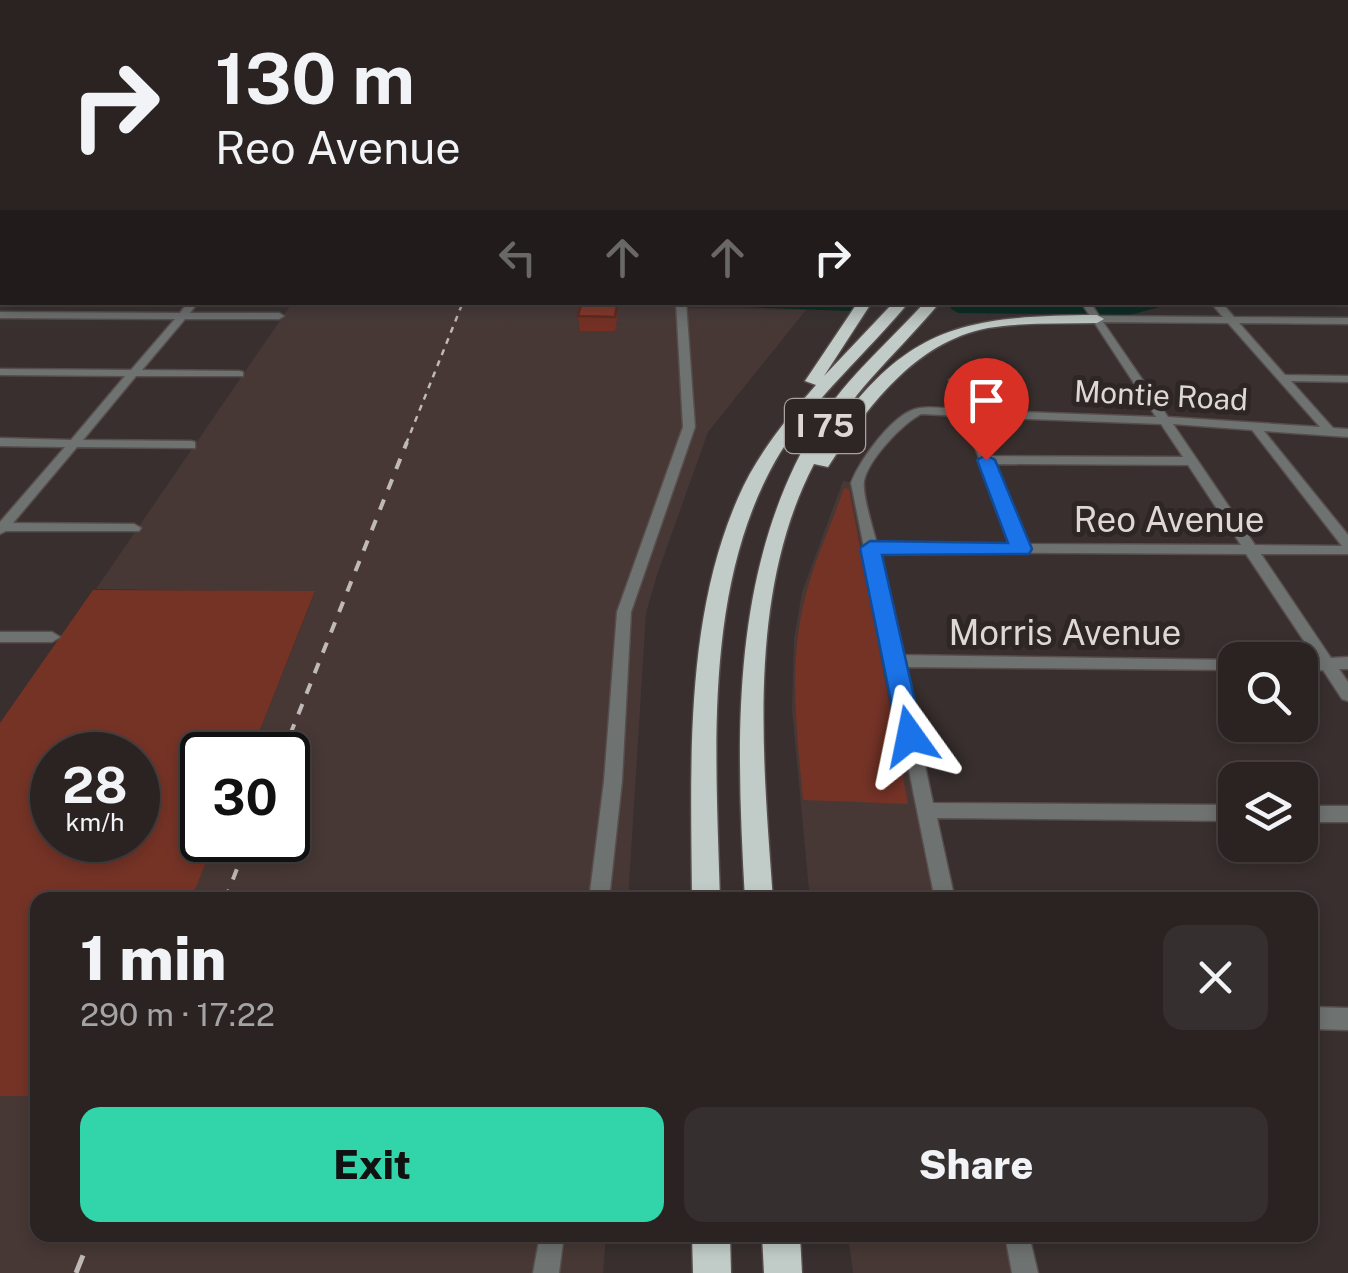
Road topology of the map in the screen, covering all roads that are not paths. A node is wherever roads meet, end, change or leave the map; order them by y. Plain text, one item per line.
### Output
1 (191, 305) edge
2 (682, 305) edge
3 (863, 305) edge
4 (899, 305) edge
5 (930, 305) edge
6 (1218, 305) edge
7 (1090, 310) edge
8 (0, 314) edge
9 (182, 316) junction
10 (279, 316) dead end
11 (1232, 321) junction
12 (1348, 322) edge
13 (0, 372) edge
14 (134, 374) junction
15 (239, 374) dead end
16 (1284, 378) junction
17 (1348, 379) edge
18 (954, 380) dead end
19 (967, 413) junction
20 (1165, 421) junction
21 (1254, 425) junction
22 (1328, 430) junction
23 (1348, 433) edge
24 (782, 440) junction
25 (0, 442) edge
26 (74, 443) junction
27 (191, 444) dead end
28 (986, 460) junction
29 (1192, 461) junction
30 (1, 528) edge
31 (134, 528) dead end
32 (1348, 547) edge
33 (870, 548) junction
34 (1021, 549) junction
35 (1251, 550) junction
36 (766, 578) junction
37 (0, 636) edge
38 (52, 637) dead end
39 (895, 661) junction
40 (1318, 663) edge
41 (1327, 663) junction
42 (1218, 664) edge
43 (1348, 664) edge
44 (1348, 695) edge
45 (926, 810) junction
46 (1218, 813) edge
47 (1318, 814) edge
48 (1348, 814) edge
49 (600, 892) edge
50 (706, 892) edge
51 (758, 892) edge
52 (943, 892) edge
53 (1318, 1018) edge
54 (1348, 1018) edge
55 (551, 1242) edge
56 (711, 1242) edge
57 (781, 1242) edge
58 (1018, 1242) edge
59 (546, 1273) edge
60 (712, 1273) edge
61 (783, 1273) edge
62 (1025, 1273) edge

1 - 9 street
2 - 49 street
3 - 24 highway
4 - 24 highway, I 75
5 - 36 highway, I 75
6 - 11 street
7 - 11 street
7 - 20 street
7 - 36 highway
8 - 9 street
9 - 10 street
9 - 14 street
11 - 12 street
11 - 16 street
13 - 14 street
14 - 15 street
14 - 26 street
16 - 17 street
16 - 22 street
18 - 19 street
19 - 20 street, Montie Road
19 - 28 street
19 - 33 street, Montie Road
20 - 21 street, Montie Road
20 - 29 street
21 - 22 street, Montie Road
21 - 32 street
22 - 23 street, Montie Road
24 - 50 highway, I 75
25 - 26 street
26 - 27 street
26 - 30 street
28 - 29 street
28 - 34 street
29 - 35 street
30 - 31 street
32 - 35 street, Reo Avenue
33 - 34 street, Reo Avenue
33 - 39 street
34 - 35 street, Reo Avenue
35 - 41 street
36 - 51 highway, I 75
37 - 38 street
39 - 42 street, Morris Avenue
39 - 45 street
40 - 41 street
41 - 43 street
41 - 44 street
45 - 46 street
45 - 52 street
47 - 48 street
53 - 54 street
55 - 59 street
56 - 60 highway
57 - 61 highway
58 - 62 street

